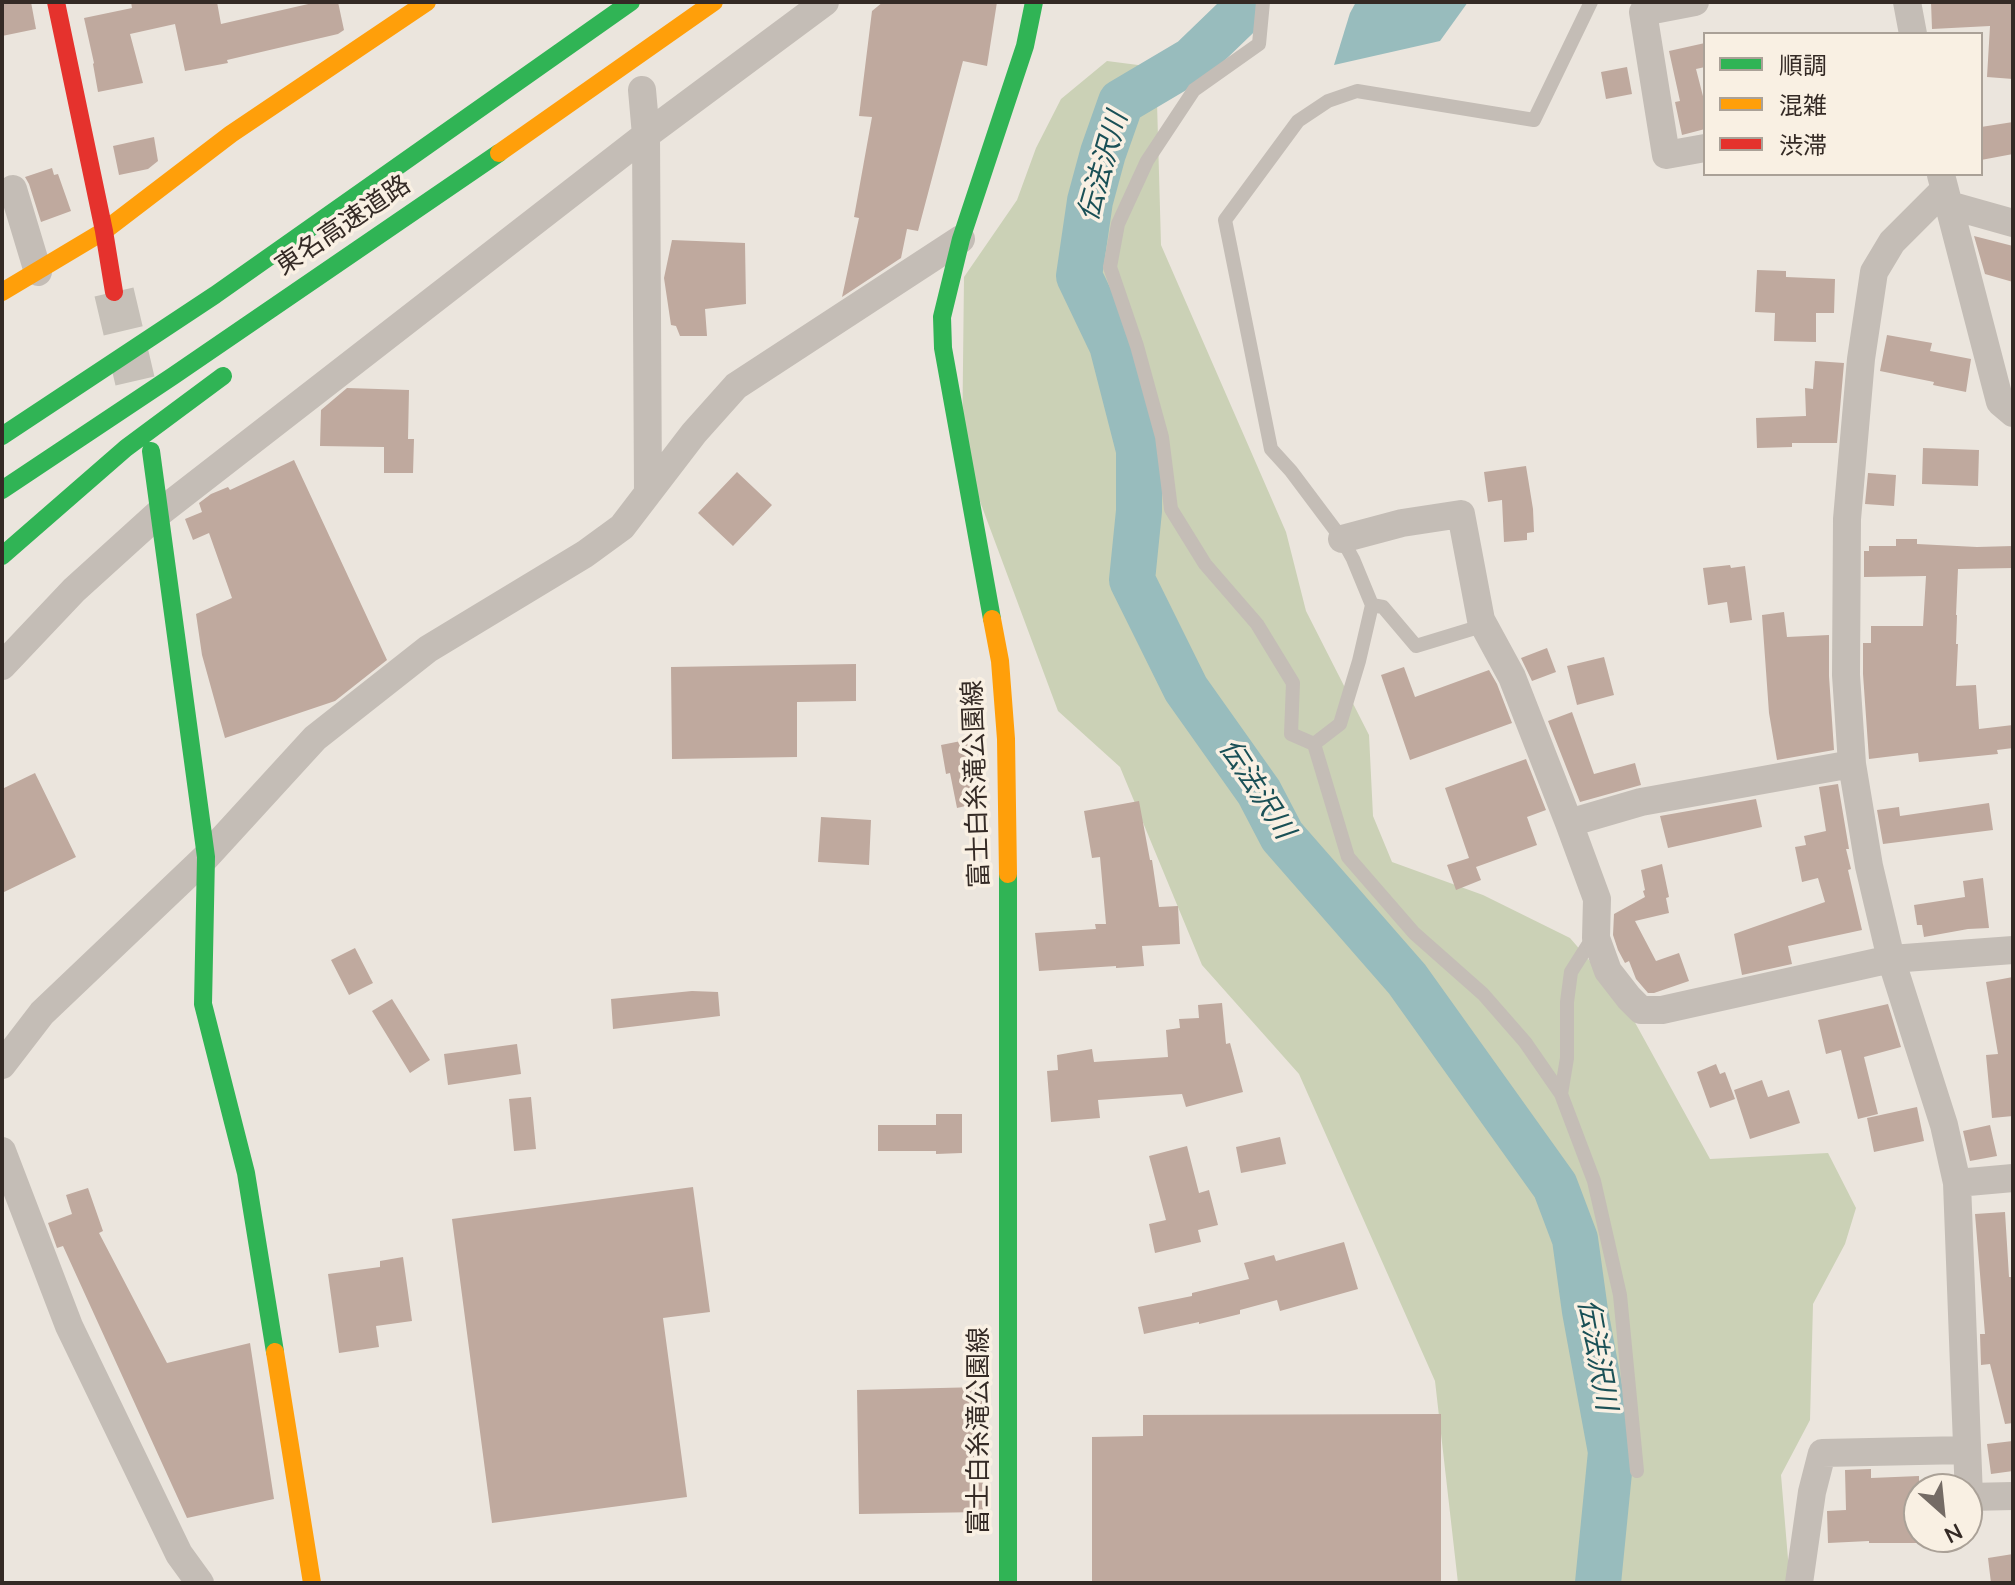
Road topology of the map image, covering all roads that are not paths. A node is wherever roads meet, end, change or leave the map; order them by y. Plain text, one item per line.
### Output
1 (56, 2) edge
2 (427, 2) edge
3 (714, 2) edge
4 (825, 2) edge
5 (1034, 2) edge
6 (1263, 2) edge
7 (1591, 2) edge
8 (1695, 2) edge
9 (1907, 2) edge
10 (628, 4) edge
11 (1913, 32) edge
12 (642, 90) dead end
13 (558, 112) junction
14 (422, 128) dead end
15 (646, 135) junction
16 (1703, 148) edge
17 (13, 189) dead end
18 (1945, 190) edge
19 (2013, 223) edge
20 (104, 231) junction
21 (961, 239) junction
22 (381, 255) dead end
23 (38, 272) junction
24 (2, 292) edge
25 (114, 292) tunnel mouth
26 (237, 366) dead end
27 (2013, 413) edge
28 (2, 436) edge
29 (151, 451) dead end
30 (2, 490) edge
31 (648, 493) junction
32 (159, 513) junction
33 (1342, 539) junction
34 (2, 556) edge
35 (1372, 605) junction
36 (1485, 625) junction
37 (2, 666) edge
38 (1314, 744) junction
39 (1852, 764) junction
40 (1569, 823) junction
41 (206, 857) junction
42 (1596, 933) junction
43 (2013, 950) edge
44 (1891, 959) junction
45 (2, 1065) edge
46 (1561, 1094) junction
47 (2, 1151) edge
48 (2013, 1178) edge
49 (1957, 1183) junction
50 (1966, 1450) junction
51 (1637, 1471) dead end
52 (2013, 1496) edge
53 (200, 1583) edge
54 (312, 1583) edge
55 (1008, 1583) edge
56 (1799, 1583) edge

1 - 20 main road
2 - 20 main road
3 - 13 main road, 東名高速道路
4 - 15 street
5 - 21 main road, 富士白糸滝公園線
6 - 38 lane
7 - 33 lane
8 - 16 street
9 - 11 street
10 - 14 main road
10 - 28 main road, 東名高速道路
12 - 15 street
13 - 22 main road
13 - 30 main road, 東名高速道路
15 - 31 street
15 - 32 street
17 - 23 street
18 - 19 street
18 - 27 street
18 - 39 street
20 - 23 main road
20 - 25 main road
21 - 31 street
21 - 55 main road, 富士白糸滝公園線
23 - 24 main road
26 - 34 main road
29 - 32 main road
31 - 41 street
32 - 37 street
32 - 41 main road
33 - 35 lane
33 - 36 street
35 - 36 lane
35 - 38 lane
36 - 40 street
38 - 46 lane
39 - 40 street
39 - 44 street
40 - 42 street
41 - 45 street
41 - 54 main road
42 - 44 street
42 - 46 lane
43 - 44 street
44 - 49 street
46 - 51 lane
47 - 53 street
48 - 49 street
49 - 50 street
50 - 52 street
50 - 56 street

